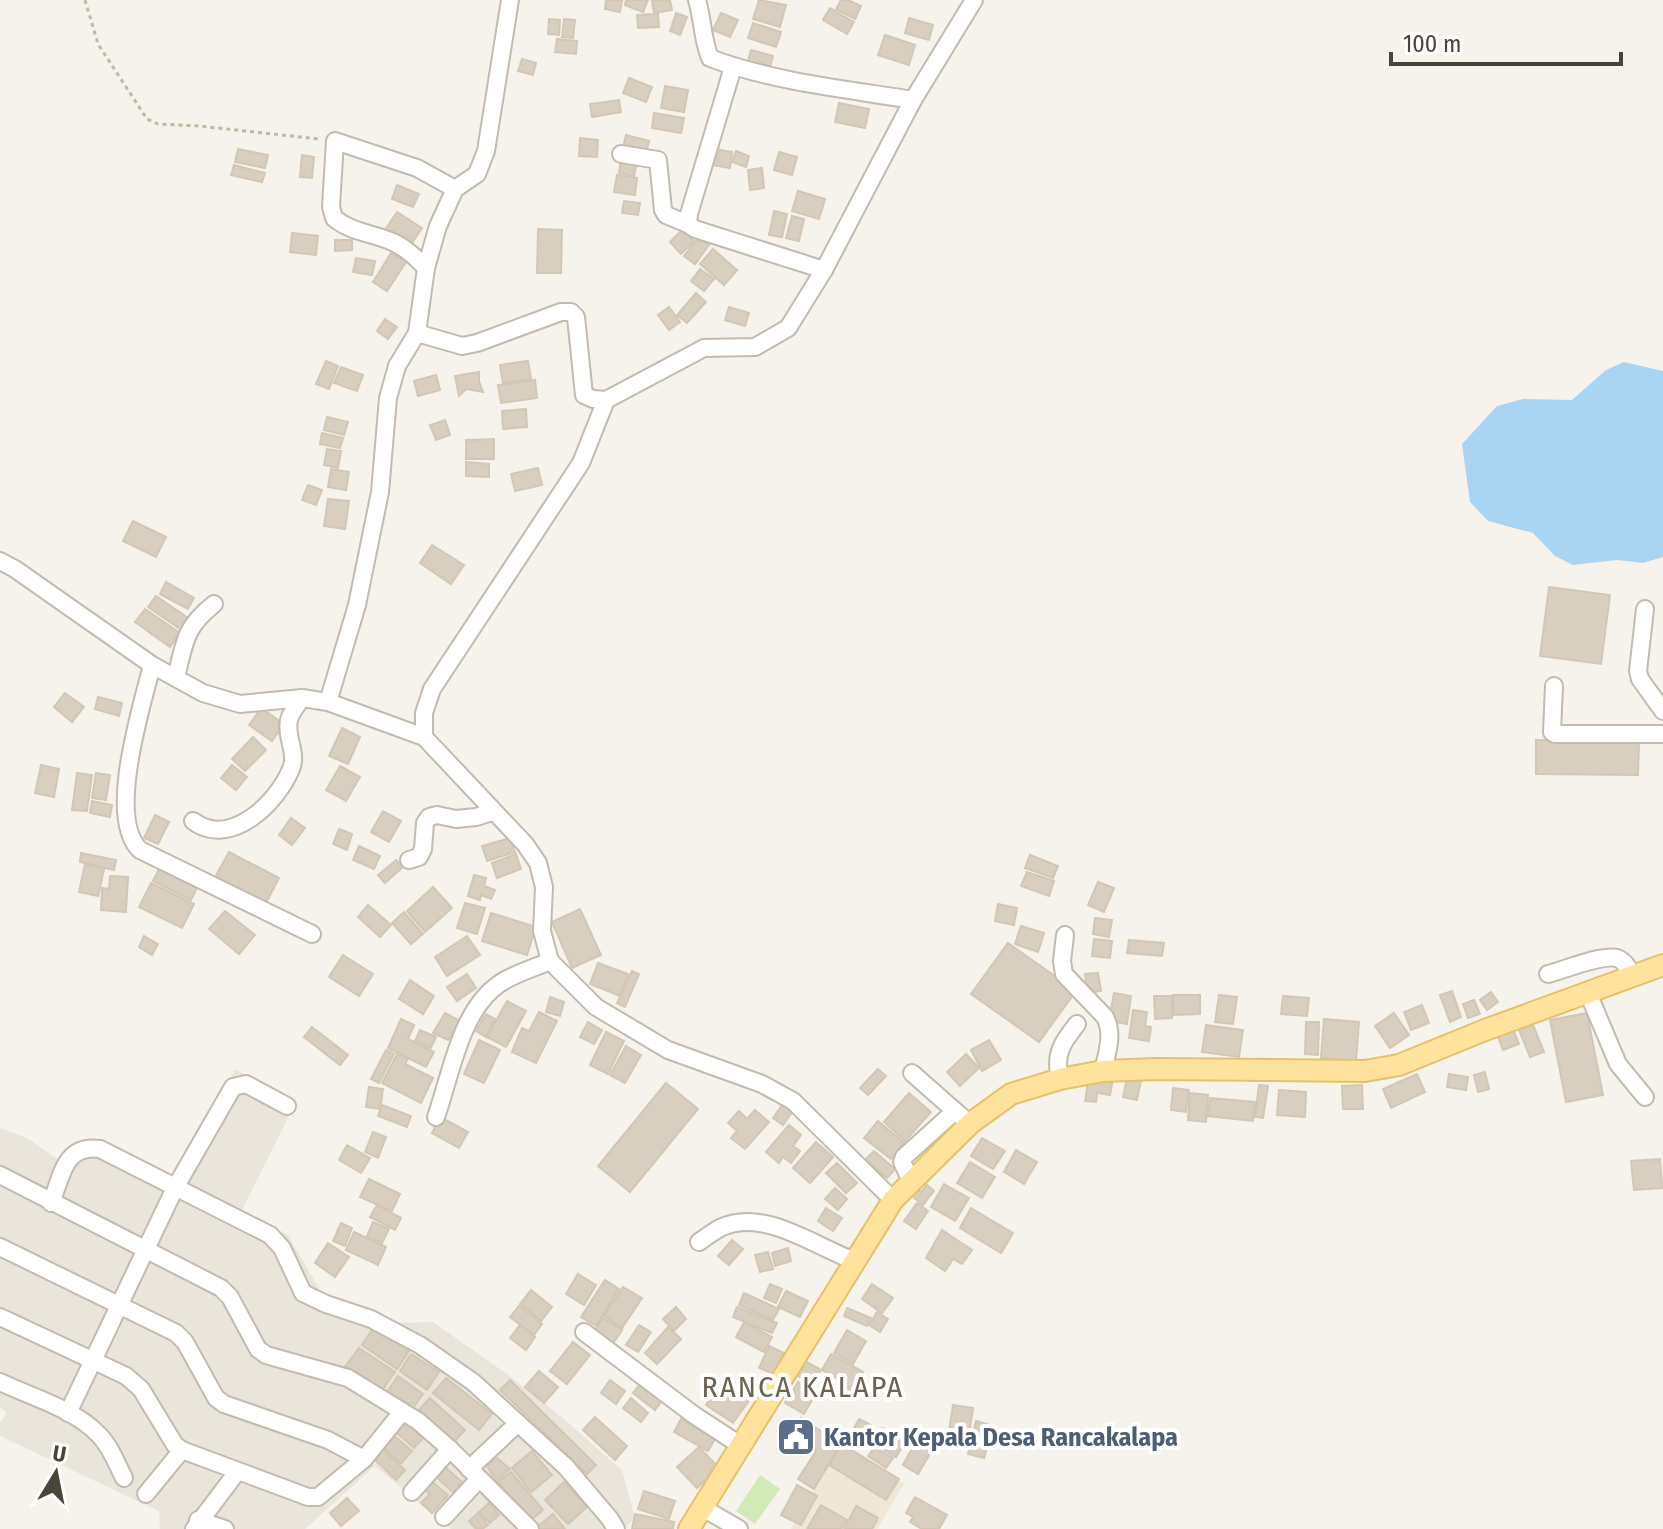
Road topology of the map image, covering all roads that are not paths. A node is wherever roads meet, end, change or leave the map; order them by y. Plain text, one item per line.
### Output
1 (510, 0) edge
2 (697, 0) edge
3 (974, 0) edge
4 (733, 67) junction
5 (913, 100) junction
6 (621, 154) dead end
7 (455, 189) junction
8 (688, 224) junction
9 (426, 268) junction
10 (824, 270) junction
11 (417, 333) junction
12 (606, 400) junction
13 (0, 561) edge
14 (214, 604) dead end
15 (1645, 609) dead end
16 (152, 665) junction
17 (176, 677) junction
18 (1554, 686) dead end
19 (302, 698) junction
20 (328, 702) junction
21 (1663, 711) edge
22 (1663, 734) edge
23 (424, 737) junction
24 (492, 812) junction
25 (193, 821) dead end
26 (409, 860) dead end
27 (312, 934) dead end
28 (1065, 935) dead end
29 (550, 961) junction
30 (1663, 965) edge
31 (1548, 974) dead end
32 (1633, 976) junction
33 (1588, 993) junction
34 (1077, 1024) dead end
35 (1103, 1071) junction
36 (912, 1073) dead end
37 (1060, 1079) junction
38 (1645, 1097) dead end
39 (287, 1106) dead end
40 (436, 1117) dead end
41 (963, 1117) junction
42 (0, 1175) edge
43 (175, 1188) junction
44 (893, 1200) junction
45 (51, 1203) junction
46 (699, 1242) dead end
47 (0, 1247) edge
48 (145, 1250) junction
49 (855, 1261) junction
50 (119, 1305) junction
51 (0, 1317) edge
52 (584, 1332) dead end
53 (93, 1359) junction
54 (0, 1382) edge
55 (402, 1412) junction
56 (68, 1413) junction
57 (518, 1423) junction
58 (740, 1445) junction
59 (450, 1449) junction
60 (182, 1450) junction
61 (364, 1459) junction
62 (237, 1472) junction
63 (474, 1474) junction
64 (124, 1478) dead end
65 (412, 1492) dead end
66 (146, 1494) dead end
67 (703, 1508) junction
68 (444, 1517) dead end
69 (196, 1525) edge
70 (225, 1529) edge
71 (530, 1529) edge
72 (616, 1529) edge
73 (689, 1529) edge
74 (739, 1529) edge

1 - 7 street
2 - 4 street
3 - 5 street
4 - 5 street
4 - 8 street
5 - 10 street
6 - 8 street
7 - 9 street
7 - 9 street
8 - 10 street
9 - 11 street
10 - 12 street
11 - 12 street
11 - 20 street
12 - 23 street
13 - 16 street
14 - 17 street
15 - 21 street
16 - 17 street
16 - 27 street
17 - 19 street
18 - 22 street
19 - 20 street
19 - 25 street
20 - 23 street
23 - 24 street
24 - 26 street
24 - 29 street
28 - 35 street
29 - 40 street
29 - 44 street
30 - 32 main road
31 - 32 street
32 - 33 main road
33 - 35 main road
33 - 38 street
34 - 37 street
35 - 37 main road
36 - 41 street
37 - 41 main road
39 - 43 street
41 - 44 main road
42 - 45 street
43 - 45 street
43 - 48 street
43 - 57 street
44 - 49 main road
45 - 48 street
46 - 49 street
47 - 50 street
48 - 50 street
48 - 55 street
49 - 58 main road
50 - 53 street
50 - 61 street
51 - 53 street
52 - 58 street
53 - 56 street
53 - 60 street
54 - 56 street
55 - 59 street
55 - 61 street
56 - 64 street
57 - 63 street
57 - 72 street
58 - 67 main road
59 - 63 street
59 - 65 street
60 - 62 street
60 - 66 street
61 - 62 street
62 - 69 street
63 - 68 street
63 - 71 street
67 - 73 main road
67 - 74 street
69 - 70 street

